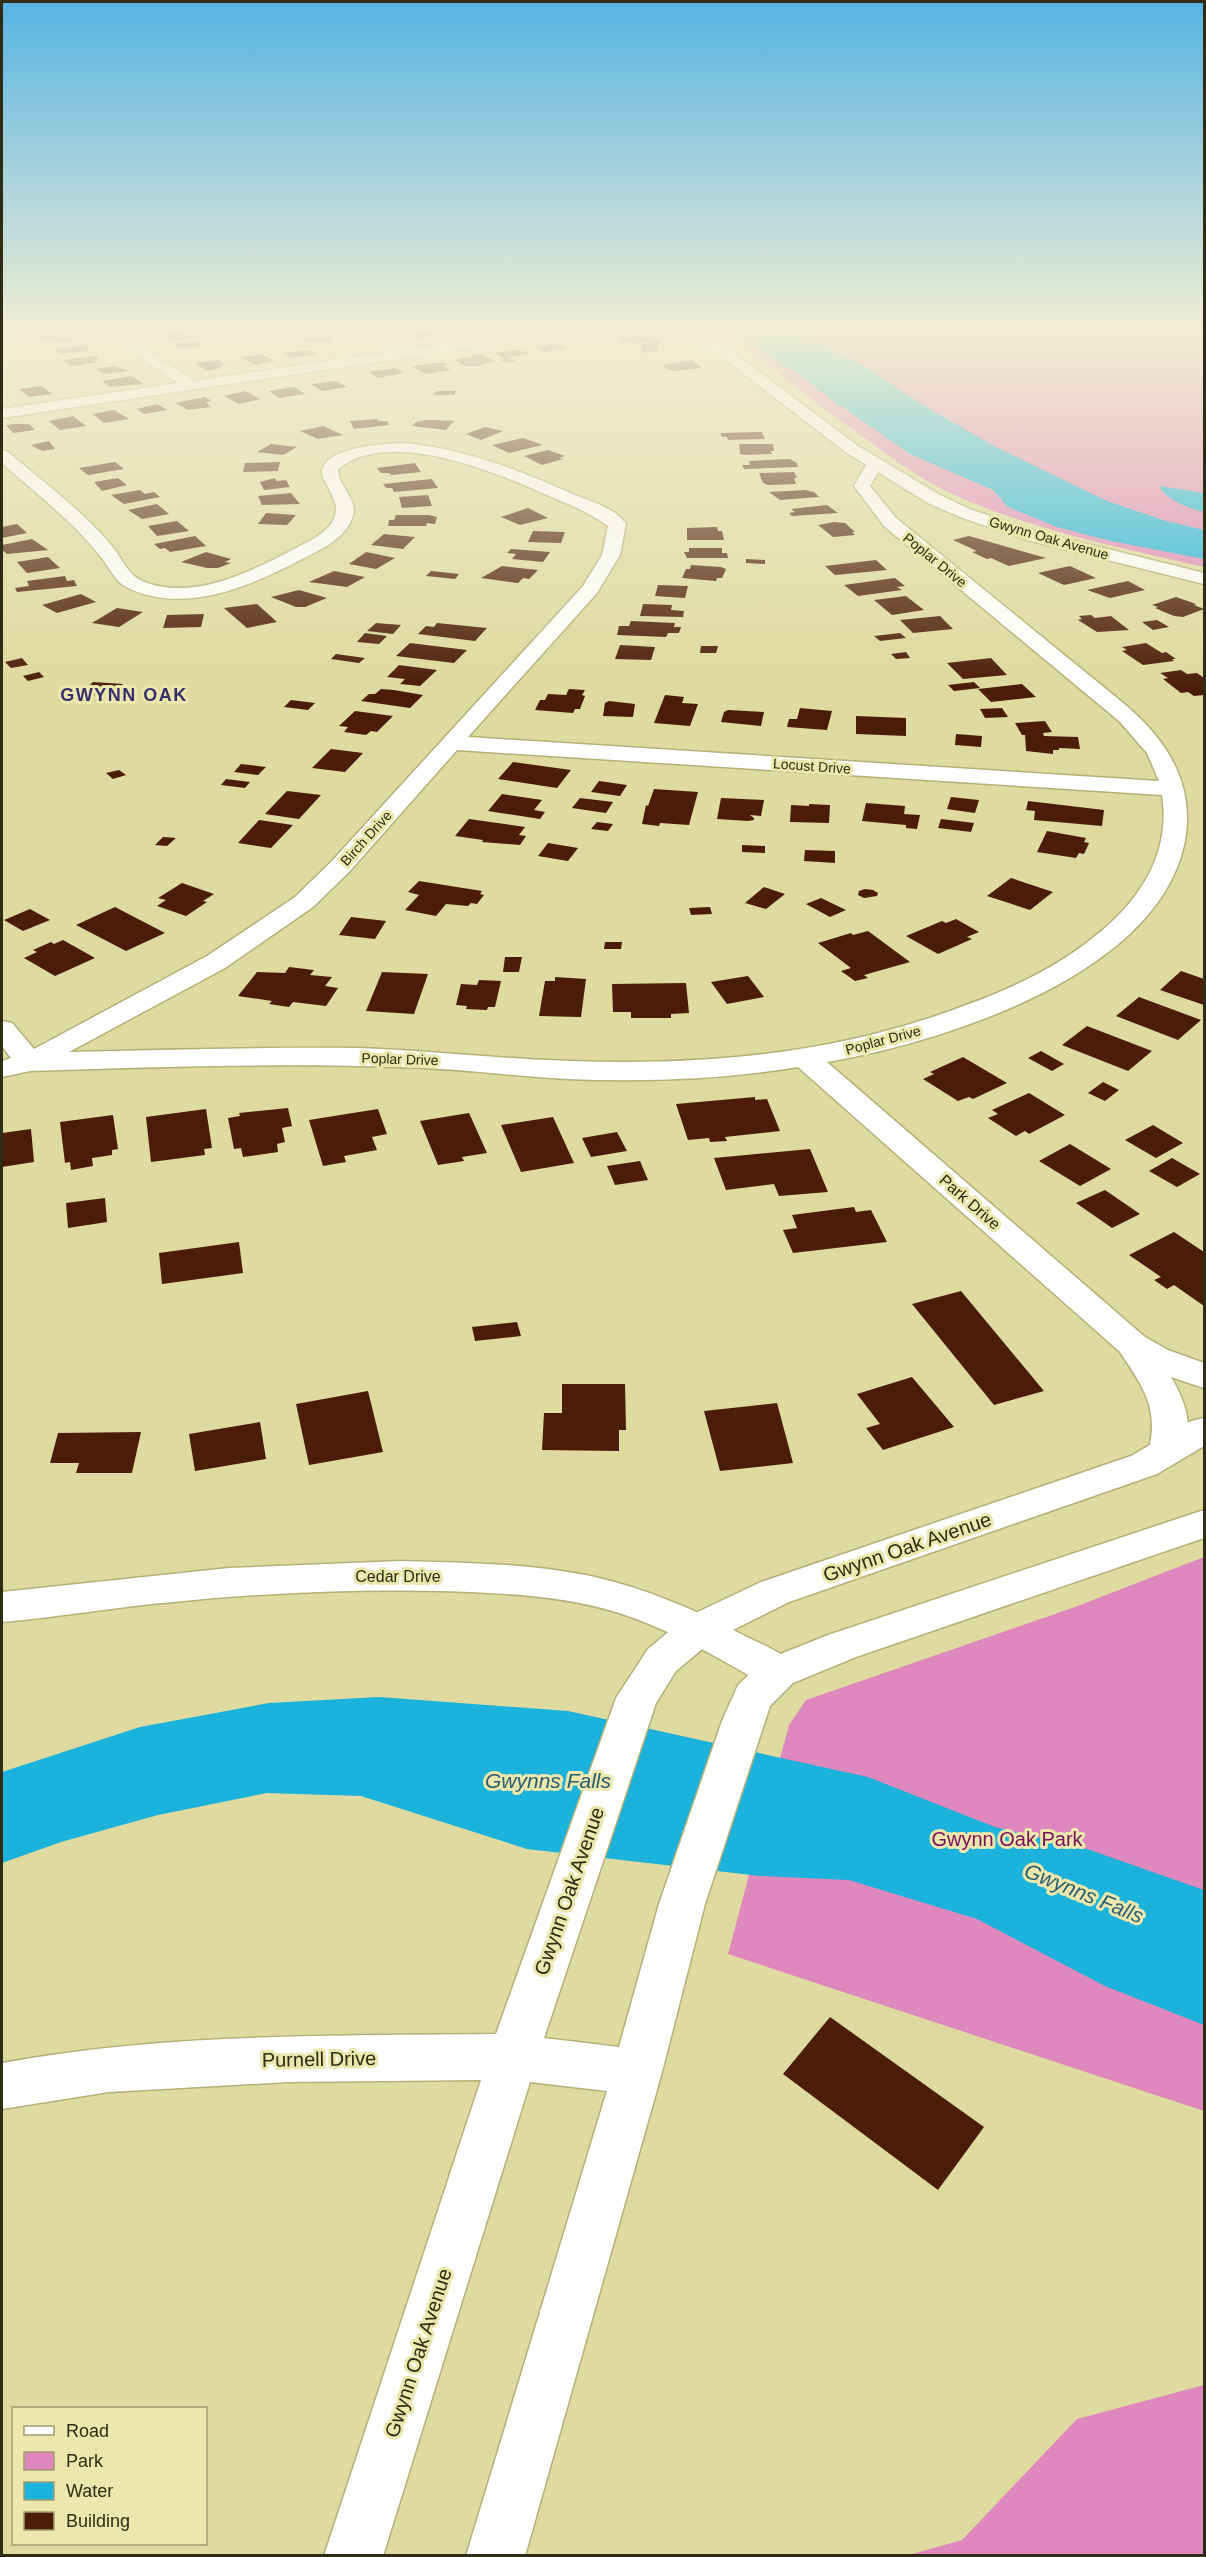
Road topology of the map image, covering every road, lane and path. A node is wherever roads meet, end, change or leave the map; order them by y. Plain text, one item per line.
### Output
1 (383, 449) edge
2 (429, 449) edge
3 (853, 449) edge
4 (2, 455) edge
5 (874, 465) junction
6 (1204, 579) edge
7 (452, 743) junction
8 (1172, 789) junction
9 (2, 1029) edge
10 (806, 1059) junction
11 (30, 1062) junction
12 (2, 1069) edge
13 (1133, 1345) junction
14 (1204, 1376) edge
15 (1204, 1430) edge
16 (1166, 1452) junction
17 (1204, 1524) edge
18 (2, 1607) edge
19 (699, 1629) junction
20 (778, 1672) junction
21 (513, 2057) junction
22 (637, 2072) junction
23 (2, 2086) edge
24 (353, 2556) edge
25 (495, 2556) edge

1 - 4 street, Birch Drive
2 - 7 street, Birch Drive
3 - 5 street, Gwynn Oak Avenue
5 - 6 street, Gwynn Oak Avenue
5 - 8 street, Poplar Drive
7 - 8 street, Locust Drive
7 - 11 street, Birch Drive
8 - 10 street, Poplar Drive
9 - 11 street
10 - 11 street, Poplar Drive
10 - 13 street, Park Drive
11 - 12 street, Poplar Drive
13 - 14 street, Park Drive
13 - 16 street, Park Drive
15 - 16 street, Gwynn Oak Avenue
16 - 19 street, Gwynn Oak Avenue
17 - 20 street
18 - 19 street, Cedar Drive
19 - 20 street, Cedar Drive
19 - 21 street, Gwynn Oak Avenue
20 - 22 street
21 - 22 street, Purnell Drive
21 - 23 street, Purnell Drive
21 - 24 street, Gwynn Oak Avenue
22 - 25 street

